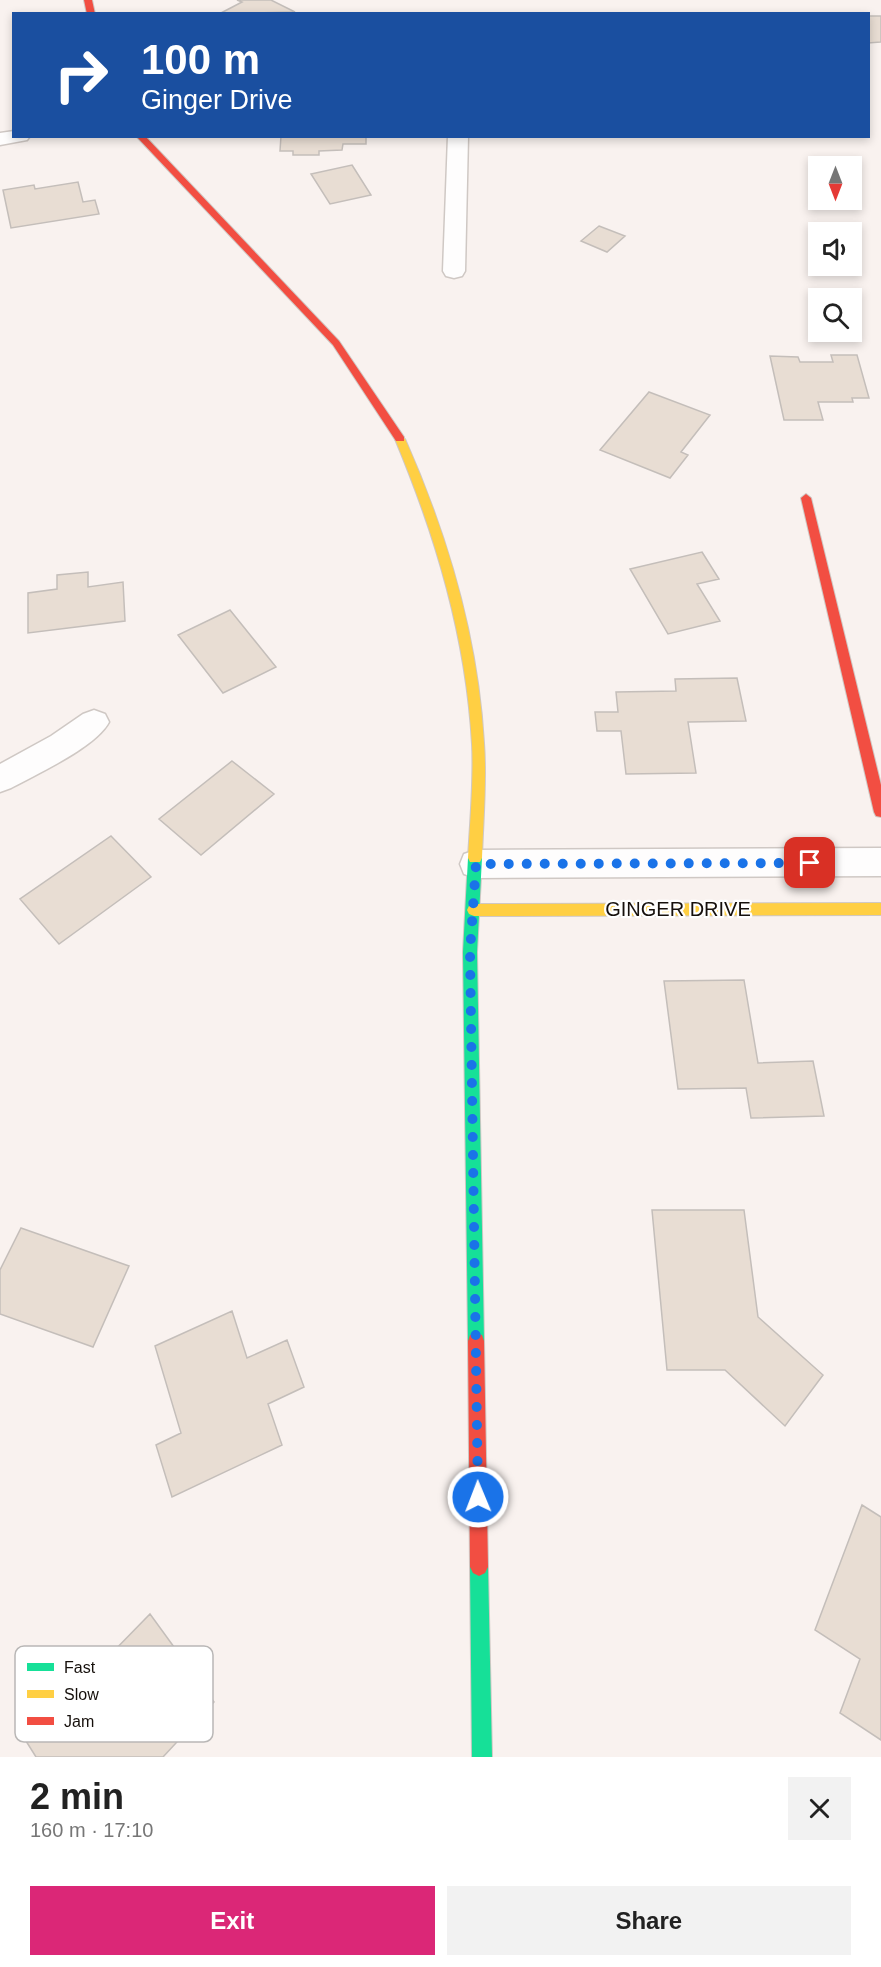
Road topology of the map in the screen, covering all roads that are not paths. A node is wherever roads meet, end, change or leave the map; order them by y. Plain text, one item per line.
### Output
1 (142, 138) edge
2 (458, 138) edge
3 (454, 271) dead end
4 (806, 498) dead end
5 (94, 722) dead end
6 (0, 779) edge
7 (881, 812) edge
8 (881, 862) edge
9 (476, 864) junction
10 (881, 909) edge
11 (474, 910) junction
12 (482, 1757) edge

1 - 9 street
2 - 3 street
4 - 7 street
5 - 6 street
8 - 9 street
9 - 11 street
10 - 11 street, GINGER DRIVE
11 - 12 street

